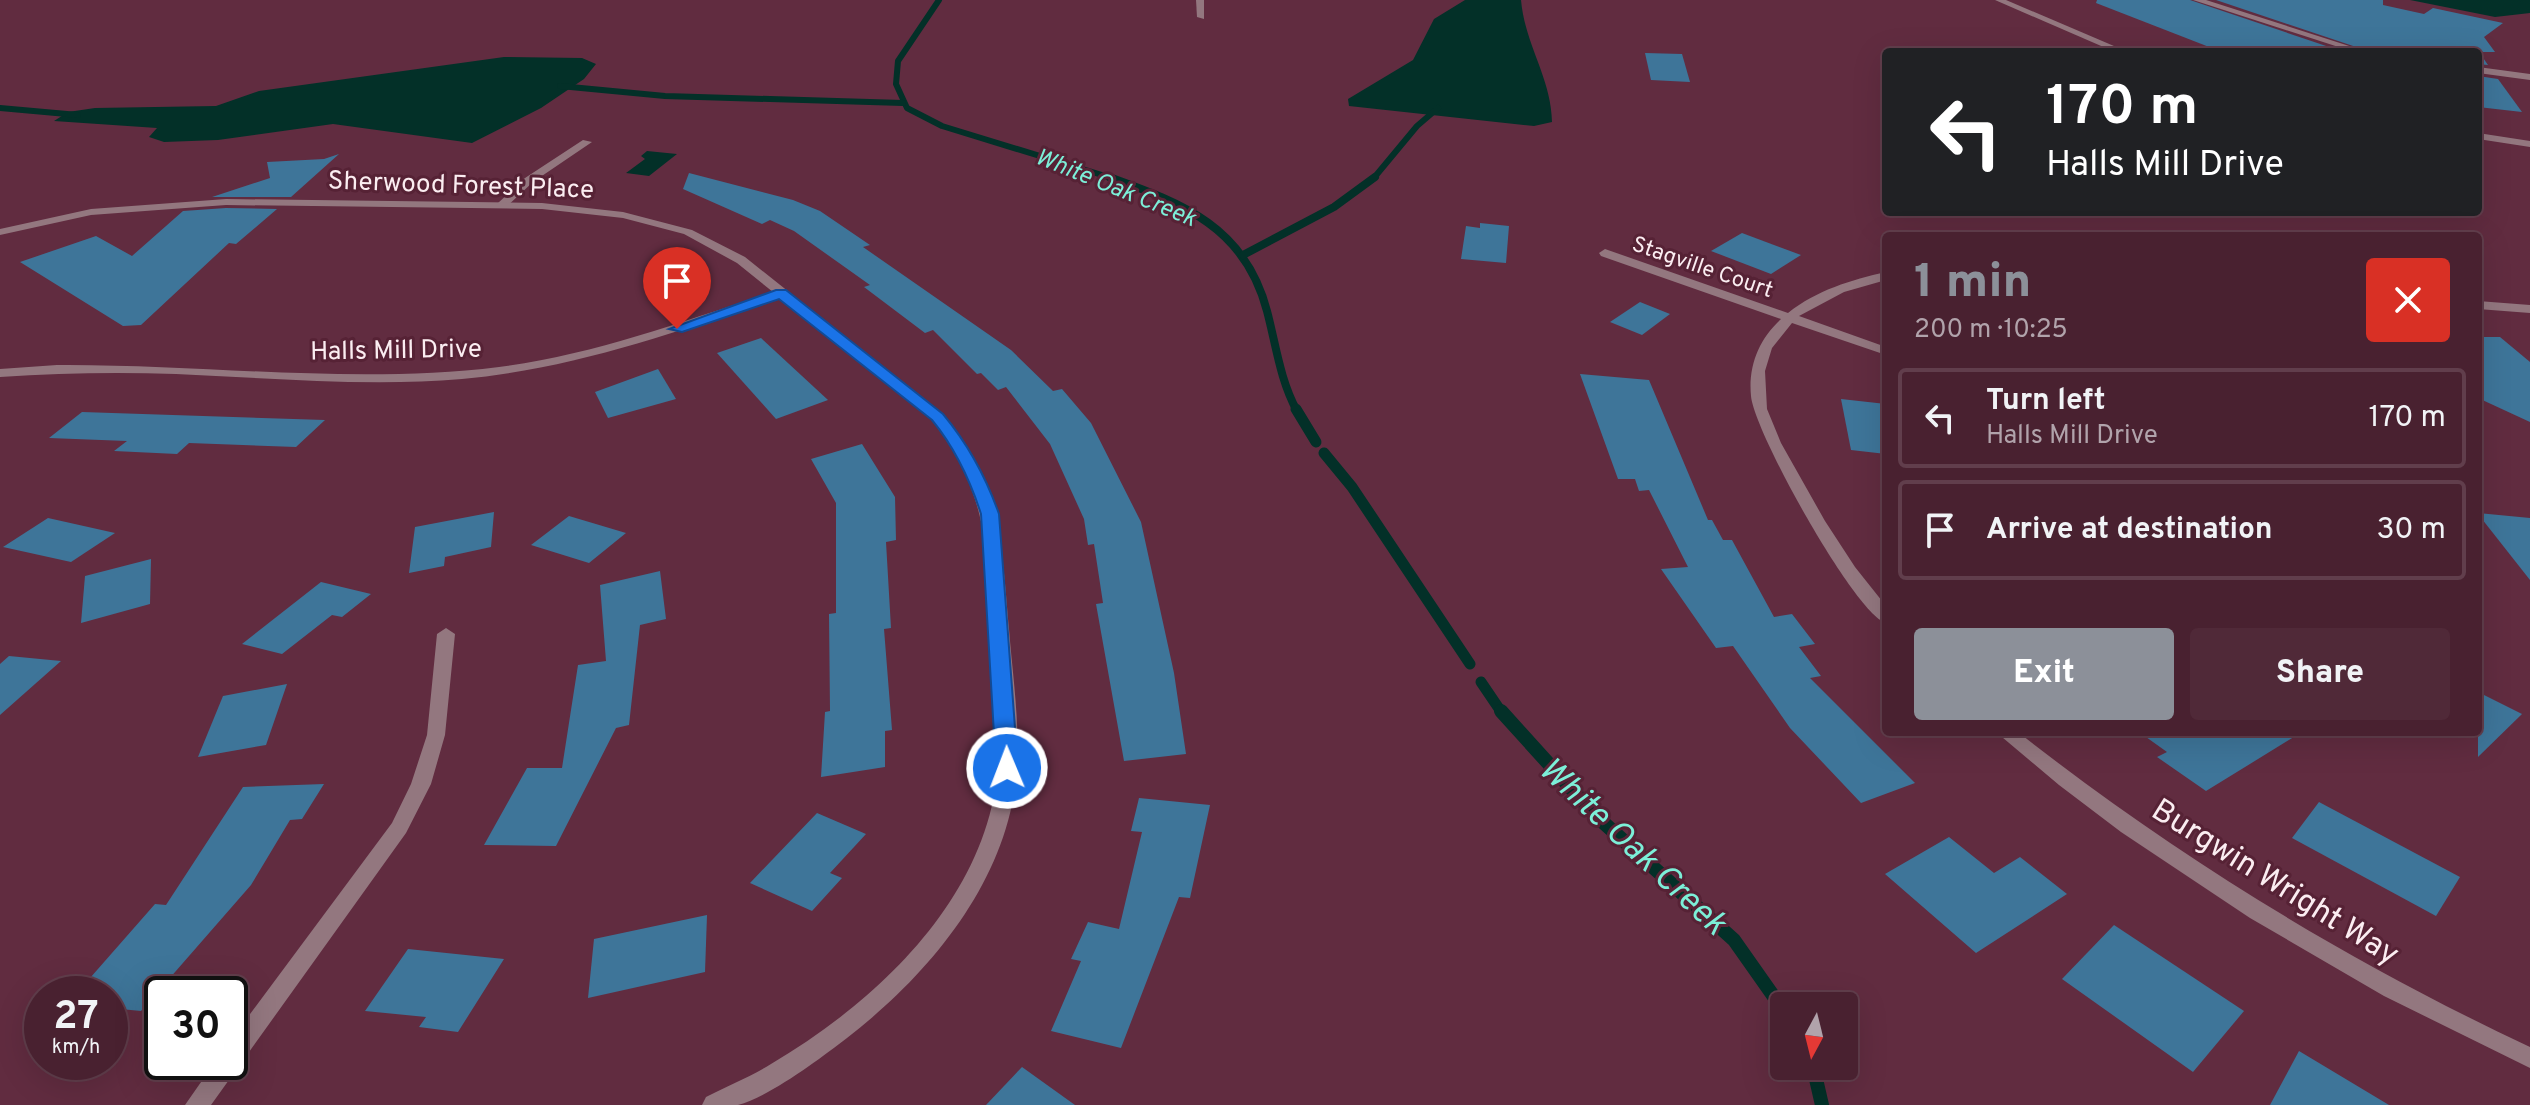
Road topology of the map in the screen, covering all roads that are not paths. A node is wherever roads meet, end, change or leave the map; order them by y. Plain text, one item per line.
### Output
1 (1200, 0) edge
2 (1999, 0) edge
3 (2197, 0) edge
4 (1201, 17) dead end
5 (2113, 48) edge
6 (2350, 48) edge
7 (2482, 71) edge
8 (2530, 77) edge
9 (2482, 137) edge
10 (587, 142) dead end
11 (2530, 144) edge
12 (502, 205) junction
13 (0, 232) edge
14 (1605, 253) dead end
15 (1882, 277) edge
16 (781, 293) junction
17 (2482, 305) edge
18 (2530, 309) edge
19 (1789, 317) junction
20 (1882, 350) edge
21 (0, 373) edge
22 (1882, 612) edge
23 (446, 634) dead end
24 (2010, 736) edge
25 (2530, 1058) edge
26 (197, 1105) edge
27 (714, 1105) edge

1 - 4 street
2 - 5 street
3 - 6 street
7 - 8 street
9 - 11 street
10 - 12 street
12 - 13 street, Sherwood Forest Place
12 - 16 street, Sherwood Forest Place
14 - 19 street, Stagville Court
15 - 19 street
16 - 21 street, Halls Mill Drive
16 - 27 street, Sherwood Forest Place
17 - 18 street
19 - 20 street, Stagville Court
19 - 22 street
23 - 26 street
24 - 25 street, Burgwin Wright Way

